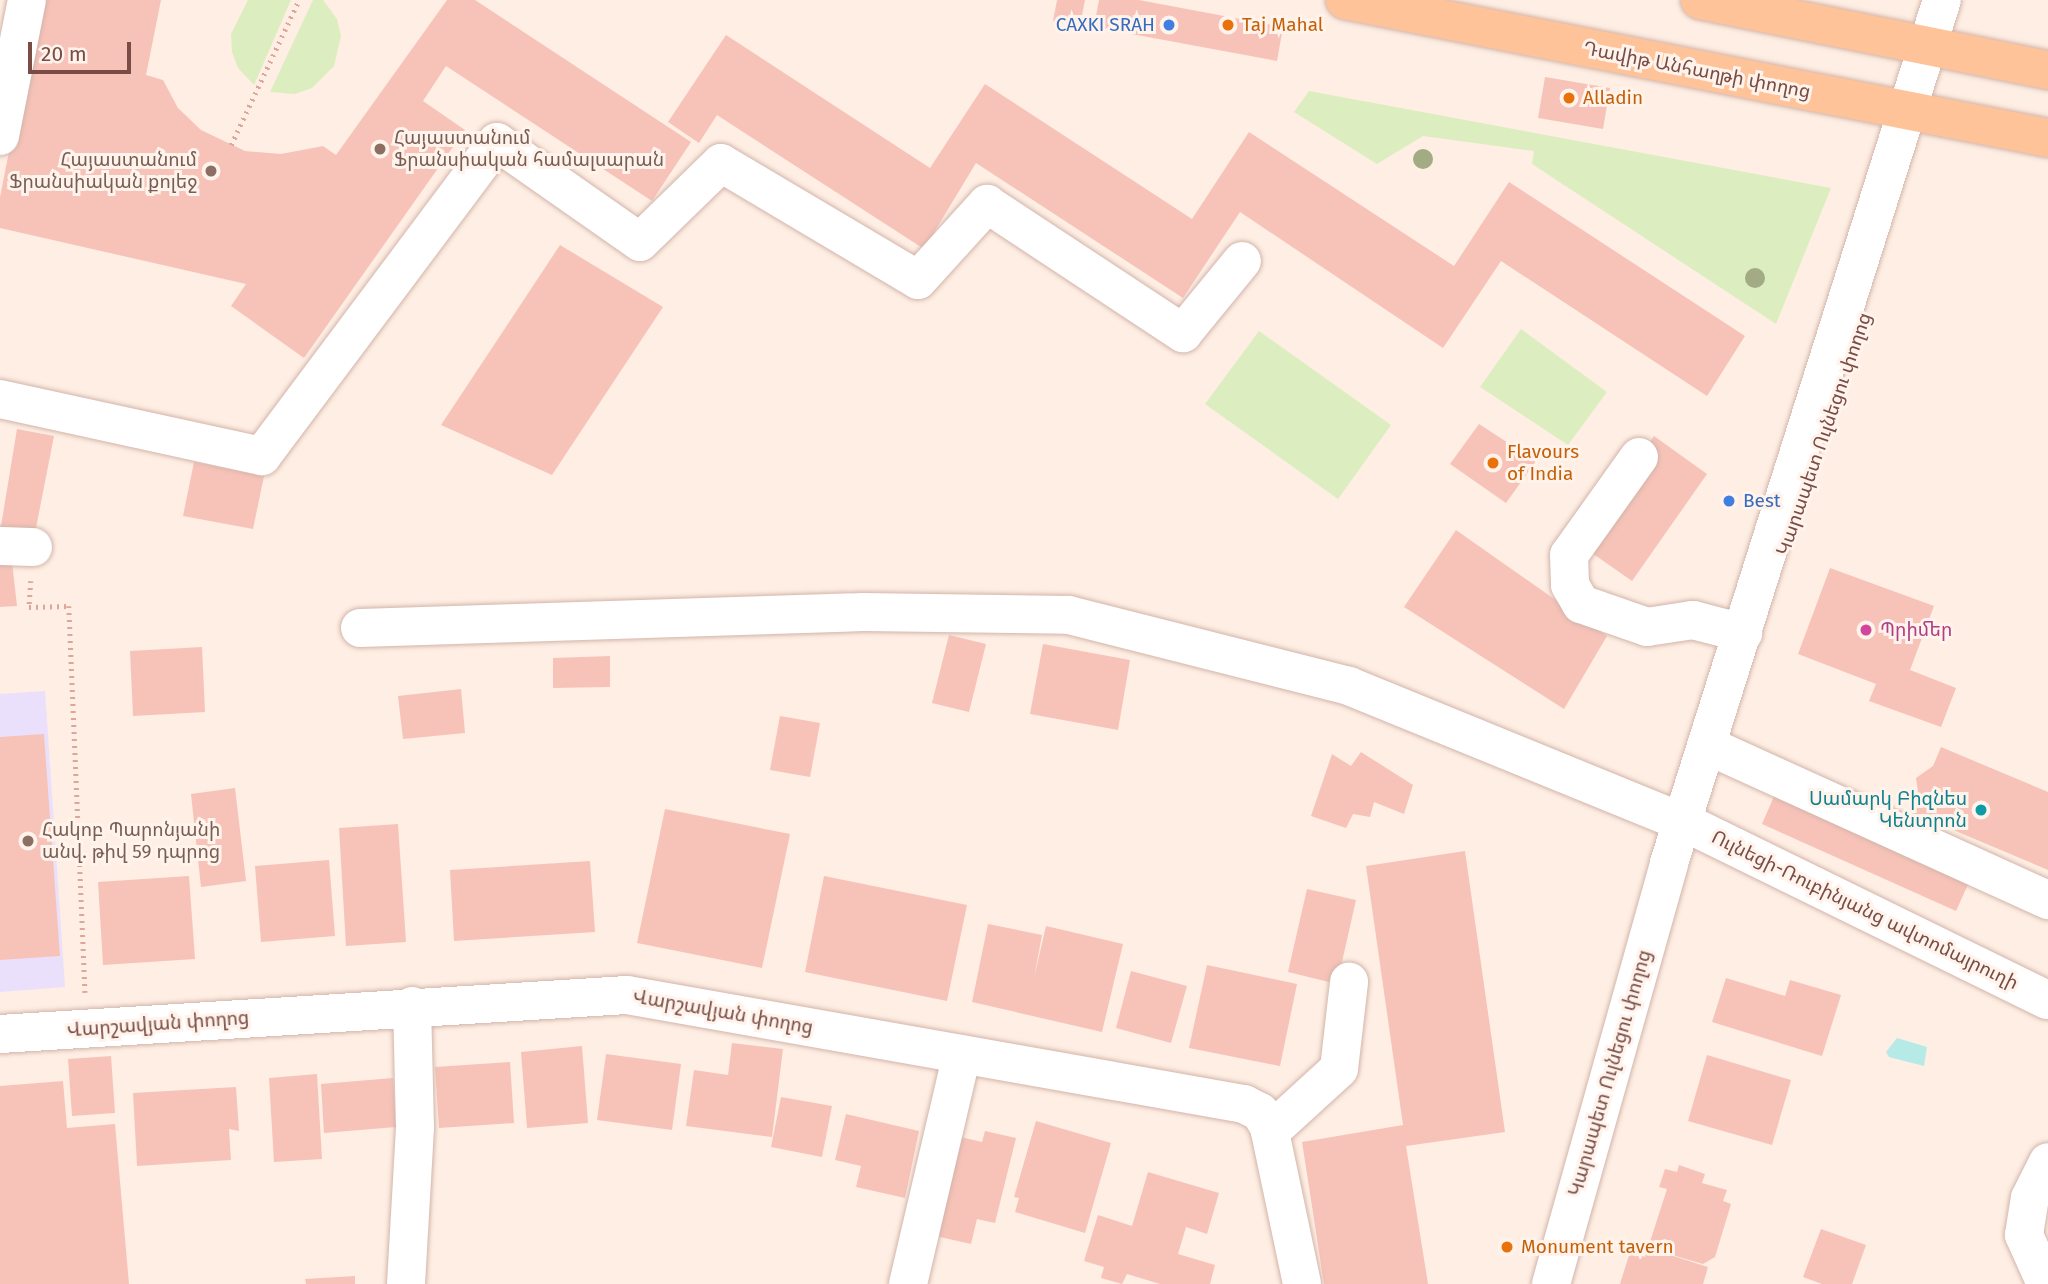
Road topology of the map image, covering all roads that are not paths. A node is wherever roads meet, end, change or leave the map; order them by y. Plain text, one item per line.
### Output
1 (27, 0) edge
2 (1345, 0) edge
3 (1700, 0) edge
4 (1942, 0) edge
5 (1966, 0) edge
6 (1798, 9) edge
7 (1940, 46) junction
8 (2048, 70) edge
9 (1921, 113) junction
10 (0, 136) edge
11 (2048, 138) edge
12 (1242, 261) dead end
13 (0, 399) edge
14 (1639, 457) dead end
15 (360, 628) dead end
16 (1743, 633) junction
17 (1715, 749) junction
18 (1686, 823) junction
19 (2048, 900) edge
20 (1349, 982) dead end
21 (2048, 1000) edge
22 (412, 1006) junction
23 (0, 1034) edge
24 (962, 1054) junction
25 (1270, 1132) junction
26 (2048, 1162) edge
27 (406, 1284) edge
28 (908, 1284) edge
29 (1302, 1284) edge
30 (1551, 1284) edge
31 (2046, 1284) edge

1 - 10 street
2 - 9 main road, Դավիթ Անհաղթի փողոց
3 - 6 main road
4 - 7 street, Կարապետ Ուլնեցու փողոց
5 - 7 street, Կարապետ Ուլնեցու փողոց
6 - 7 main road
7 - 8 main road
7 - 9 street, Կարապետ Ուլնեցու փողոց
9 - 11 main road, Դավիթ Անհաղթի փողոց
9 - 16 street, Կարապետ Ուլնեցու փողոց
9 - 17 street, Կարապետ Ուլնեցու փողոց
12 - 13 street
14 - 16 street
15 - 18 street, Ուլնեցի-Ռուբինյանց ավտոմայրուղի
16 - 18 street, Կարապետ Ուլնեցու փողոց
17 - 18 street, Կարապետ Ուլնեցու փողոց
17 - 19 street
18 - 21 street, Ուլնեցի-Ռուբինյանց ավտոմայրուղի
18 - 30 street, Կարապետ Ուլնեցու փողոց
20 - 25 street
22 - 23 street, Վարշավյան փողոց
22 - 24 street, Վարշավյան փողոց
22 - 27 street
24 - 25 street, Վարշավյան փողոց
24 - 28 street
25 - 29 street, Վարշավյան փողոց
26 - 31 street

